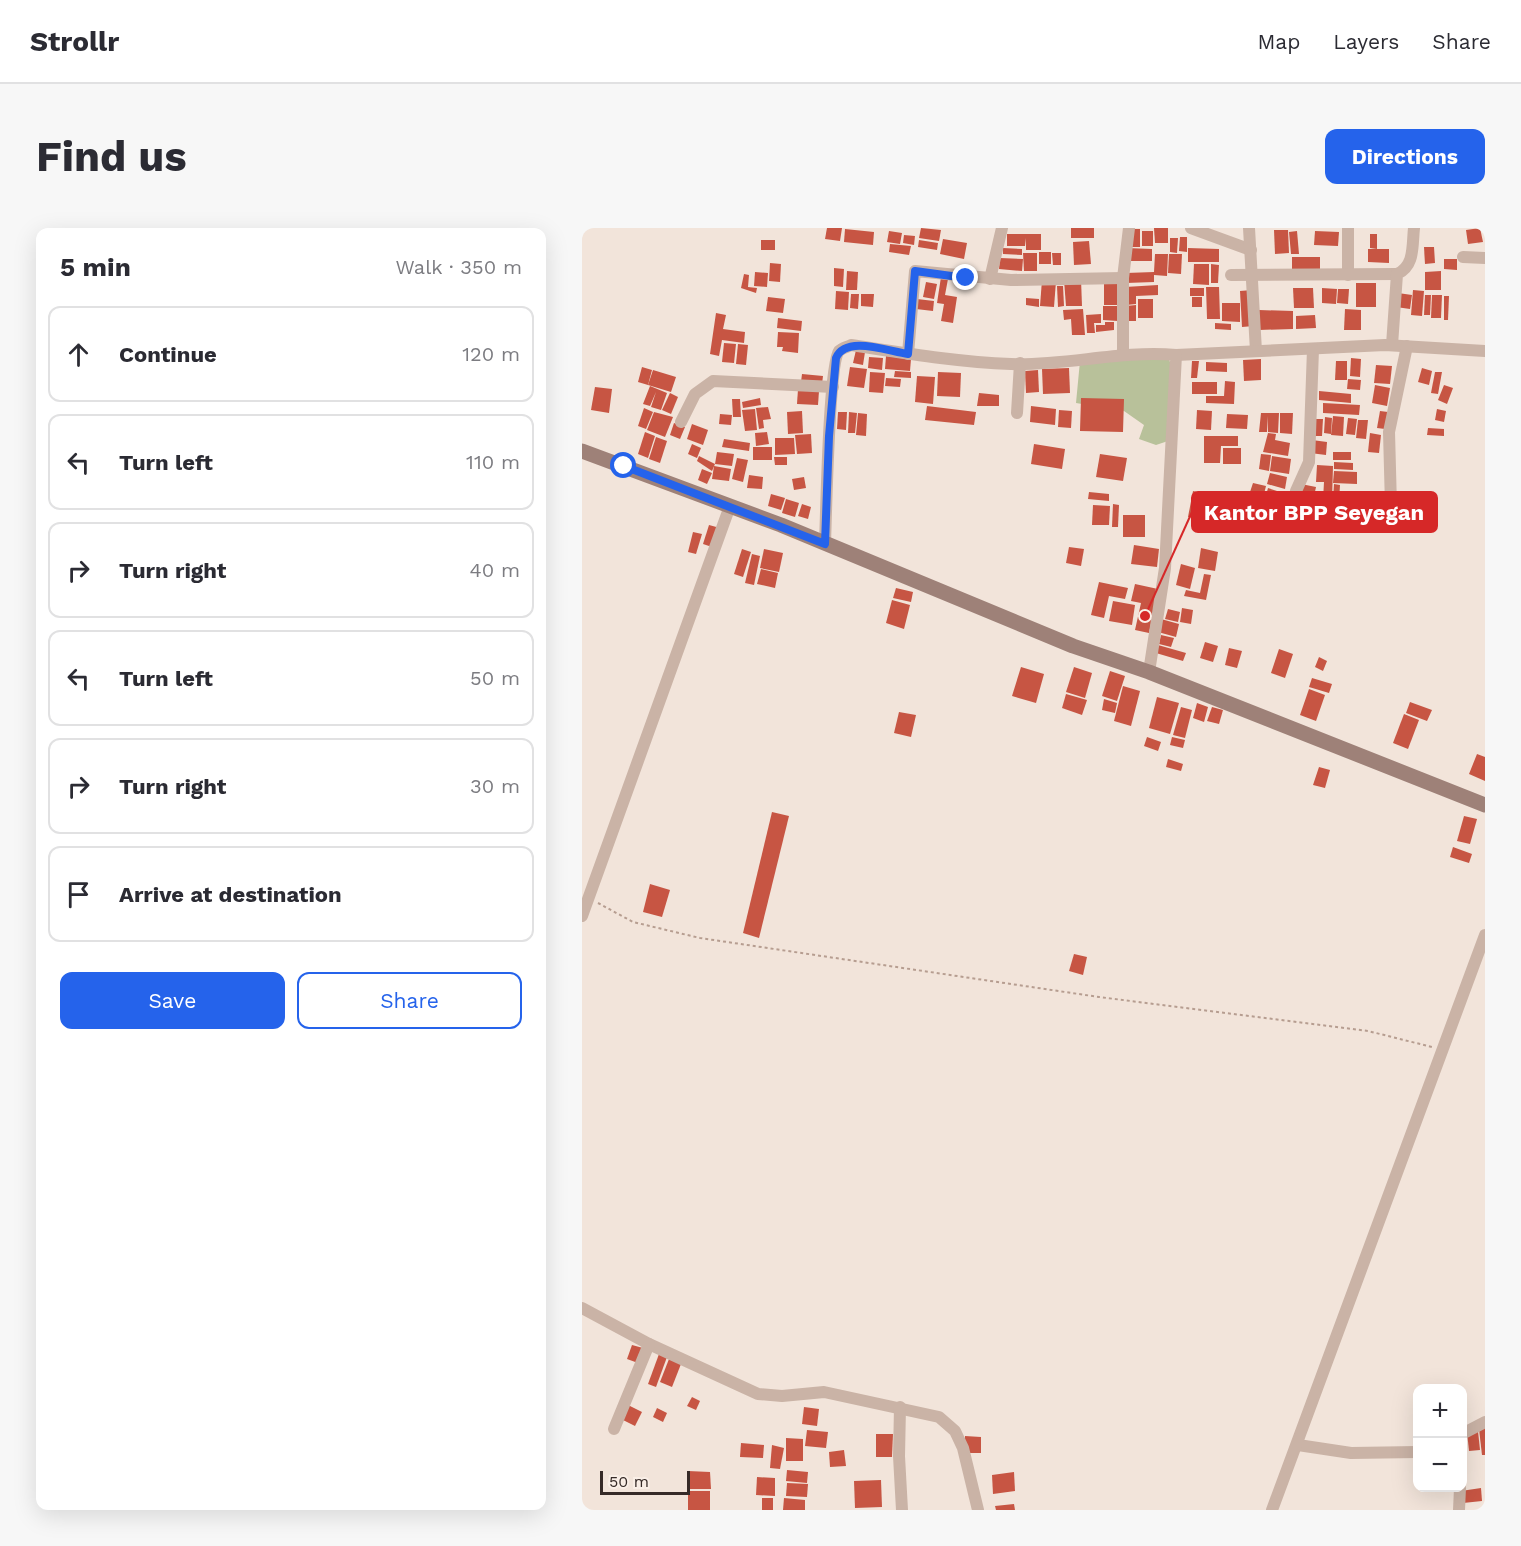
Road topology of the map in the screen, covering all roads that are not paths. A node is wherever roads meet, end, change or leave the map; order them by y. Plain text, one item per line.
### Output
1 (1002, 228) edge
2 (1129, 228) edge
3 (1191, 228) edge
4 (1249, 228) edge
5 (1348, 228) edge
6 (1414, 228) edge
7 (1251, 250) junction
8 (1462, 258) dead end
9 (1485, 258) edge
10 (1397, 274) junction
11 (1231, 275) dead end
12 (1253, 275) junction
13 (1348, 275) junction
14 (1123, 278) junction
15 (990, 279) junction
16 (1392, 345) junction
17 (1407, 346) junction
18 (1313, 349) junction
19 (1256, 351) junction
20 (1485, 351) edge
21 (908, 354) junction
22 (1123, 355) junction
23 (1176, 355) junction
24 (1020, 363) junction
25 (834, 387) junction
26 (1017, 413) dead end
27 (681, 422) dead end
28 (582, 451) edge
29 (730, 506) junction
30 (1391, 506) dead end
31 (1291, 521) dead end
32 (825, 544) junction
33 (1149, 672) junction
34 (1485, 806) edge
35 (582, 916) edge
36 (1485, 935) edge
37 (582, 1308) edge
38 (649, 1344) junction
39 (900, 1407) junction
40 (1485, 1422) edge
41 (614, 1429) dead end
42 (1467, 1431) edge
43 (1298, 1445) junction
44 (1413, 1452) edge
45 (1460, 1492) edge
46 (902, 1510) edge
47 (978, 1510) edge
48 (1272, 1510) edge
49 (1459, 1510) edge

1 - 15 street
2 - 14 street
3 - 7 street
4 - 7 street
5 - 13 street
6 - 10 street
7 - 12 street
8 - 9 street
10 - 13 street
10 - 16 street
11 - 12 street
12 - 13 street
12 - 19 street
14 - 15 street
14 - 22 street
15 - 21 street
16 - 17 street
16 - 18 street
17 - 20 street
17 - 30 street
18 - 19 street
18 - 31 street
19 - 23 street
21 - 24 street
21 - 25 street
22 - 23 street
22 - 24 street
23 - 33 street
24 - 26 street
25 - 27 street
25 - 32 street
28 - 29 main road
29 - 32 main road
29 - 35 street
32 - 33 main road
33 - 34 main road
36 - 43 street
37 - 38 street
38 - 39 street
38 - 41 street
39 - 46 street
39 - 47 street
40 - 42 street
43 - 44 street
43 - 48 street
45 - 49 street

